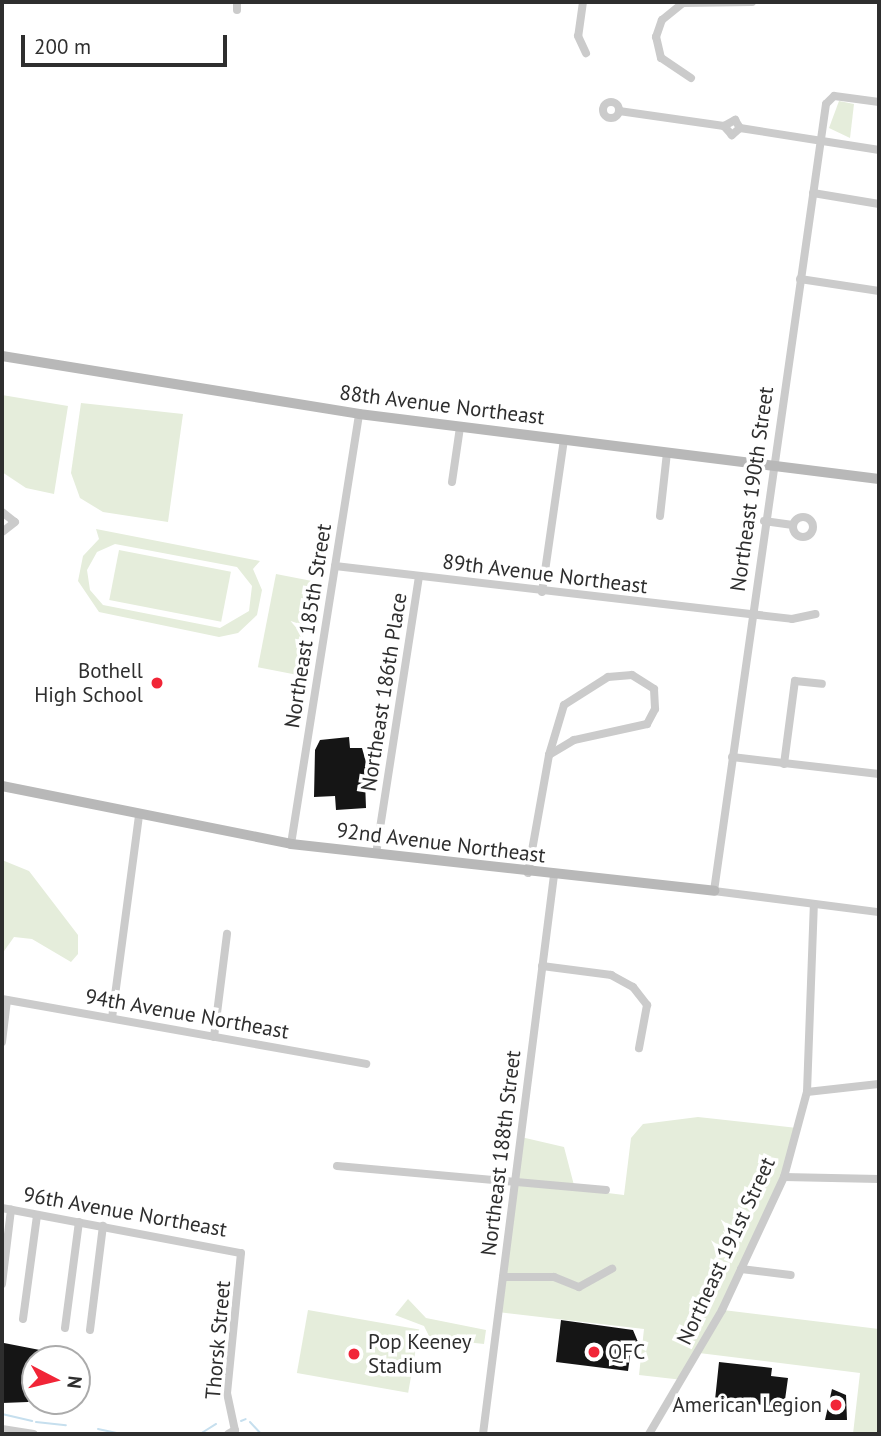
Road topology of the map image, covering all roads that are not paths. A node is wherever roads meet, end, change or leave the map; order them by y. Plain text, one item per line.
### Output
1 (583, 2) edge
2 (752, 2) edge
3 (586, 53) dead end
4 (691, 78) dead end
5 (879, 103) edge
6 (619, 111) dead end
7 (821, 140) junction
8 (879, 150) edge
9 (813, 193) junction
10 (879, 204) edge
11 (800, 279) junction
12 (879, 291) edge
13 (2, 356) edge
14 (359, 414) junction
15 (460, 427) junction
16 (564, 440) junction
17 (667, 453) junction
18 (772, 466) junction
19 (879, 479) edge
20 (452, 482) dead end
21 (2, 512) edge
22 (660, 516) dead end
23 (764, 521) junction
24 (793, 525) dead end
25 (2, 532) edge
26 (335, 566) junction
27 (419, 577) junction
28 (541, 592) junction
29 (751, 614) junction
30 (815, 614) dead end
31 (822, 684) dead end
32 (548, 755) junction
33 (732, 757) junction
34 (784, 764) junction
35 (879, 774) edge
36 (2, 786) edge
37 (139, 815) junction
38 (290, 844) junction
39 (376, 855) junction
40 (528, 873) junction
41 (554, 876) junction
42 (714, 891) junction
43 (814, 905) junction
44 (879, 912) edge
45 (227, 934) dead end
46 (542, 966) junction
47 (4, 999) edge
48 (111, 1018) junction
49 (214, 1037) junction
50 (2, 1042) edge
51 (639, 1048) dead end
52 (366, 1064) dead end
53 (879, 1084) edge
54 (807, 1092) junction
55 (337, 1166) dead end
56 (784, 1177) junction
57 (879, 1180) edge
58 (515, 1181) junction
59 (606, 1190) dead end
60 (2, 1208) edge
61 (11, 1210) junction
62 (37, 1214) junction
63 (79, 1222) junction
64 (103, 1226) junction
65 (241, 1253) joint
66 (612, 1269) dead end
67 (741, 1269) junction
68 (791, 1275) dead end
69 (503, 1278) junction
70 (2, 1283) edge
71 (23, 1318) dead end
72 (65, 1328) dead end
73 (90, 1330) dead end
74 (2, 1429) edge
75 (231, 1432) edge
76 (34, 1434) edge
77 (482, 1434) edge
78 (649, 1434) edge

1 - 3 street
2 - 4 street
5 - 7 street, Northeast 190th Street
6 - 7 street
7 - 8 street
7 - 9 street, Northeast 190th Street
9 - 10 street
9 - 11 street, Northeast 190th Street
11 - 12 street
11 - 18 street, Northeast 190th Street
13 - 14 street, 88th Avenue Northeast
14 - 15 street, 88th Avenue Northeast
14 - 26 street, Northeast 185th Street
15 - 16 street, 88th Avenue Northeast
15 - 20 street
16 - 17 street, 88th Avenue Northeast
16 - 28 street
17 - 18 street, 88th Avenue Northeast
17 - 22 street
18 - 19 street, 88th Avenue Northeast
18 - 23 street, Northeast 190th Street
21 - 25 street
23 - 24 street
23 - 29 street, Northeast 190th Street
26 - 27 street, 89th Avenue Northeast
26 - 38 street, Northeast 185th Street
27 - 28 street, 89th Avenue Northeast
27 - 39 street, Northeast 186th Place
28 - 29 street, 89th Avenue Northeast
29 - 30 street, 89th Avenue Northeast
29 - 33 street, Northeast 190th Street
31 - 34 street
32 - 32 street
32 - 40 street
33 - 34 street
33 - 42 street, Northeast 190th Street
34 - 35 street
36 - 37 street, 92nd Avenue Northeast
37 - 38 street, 92nd Avenue Northeast
37 - 48 street
38 - 39 street, 92nd Avenue Northeast
39 - 40 street, 92nd Avenue Northeast
40 - 41 street, 92nd Avenue Northeast
41 - 42 street, 92nd Avenue Northeast
41 - 46 street, Northeast 188th Street
42 - 43 street, 92nd Avenue Northeast
43 - 44 street, 92nd Avenue Northeast
43 - 54 street, Northeast 191st Street
45 - 49 street
46 - 51 street
46 - 58 street, Northeast 188th Street
47 - 48 street, 94th Avenue Northeast
47 - 50 street
48 - 49 street, 94th Avenue Northeast
49 - 52 street, 94th Avenue Northeast
53 - 54 street
54 - 56 street, Northeast 191st Street
55 - 58 street
56 - 57 street
56 - 67 street, Northeast 191st Street
58 - 59 street
58 - 69 street, Northeast 188th Street
60 - 61 street, 96th Avenue Northeast
61 - 62 street, 96th Avenue Northeast
61 - 70 street
62 - 63 street, 96th Avenue Northeast
62 - 71 street
63 - 64 street, 96th Avenue Northeast
63 - 72 street
64 - 65 street, 96th Avenue Northeast
64 - 73 street
65 - 75 street, Thorsk Street
66 - 69 street
67 - 68 street
67 - 78 street, Northeast 191st Street
69 - 77 street, Northeast 188th Street
74 - 76 street

